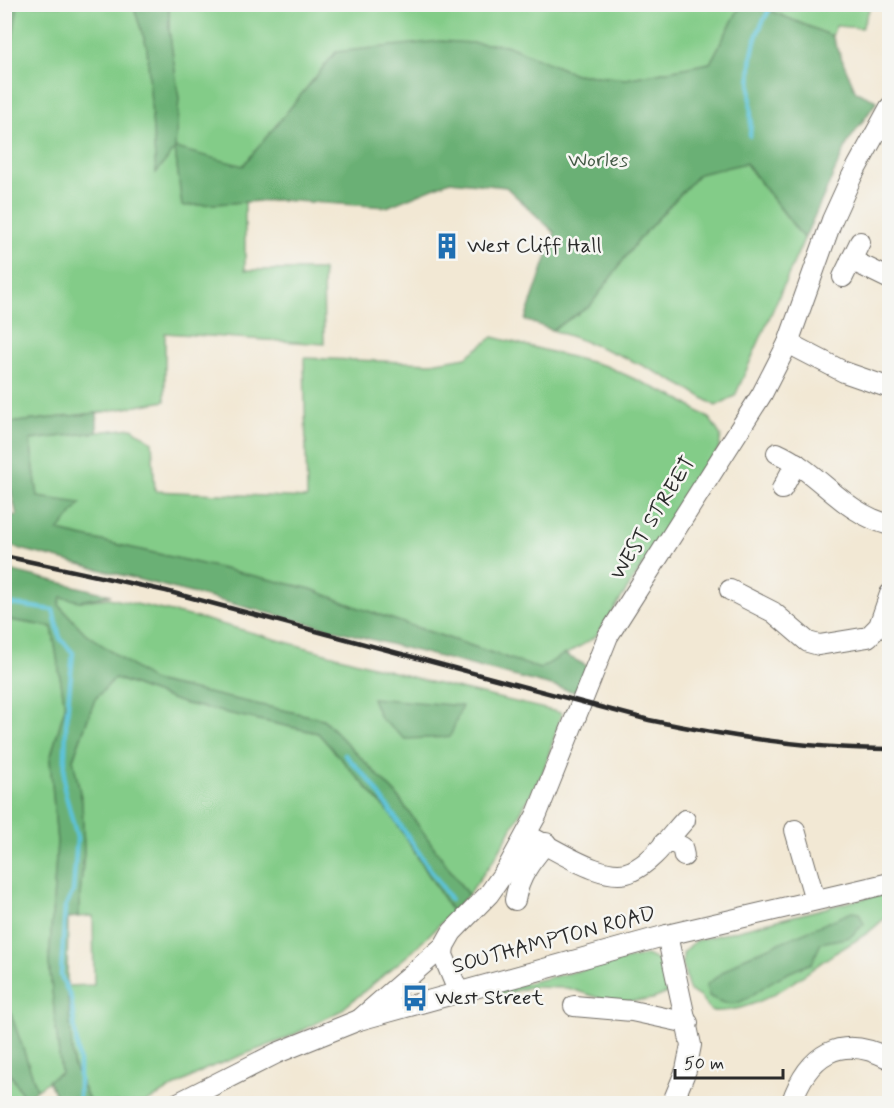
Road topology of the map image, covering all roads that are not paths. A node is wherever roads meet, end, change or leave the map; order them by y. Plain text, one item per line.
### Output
1 (890, 107) edge
2 (851, 259) dead end
3 (890, 279) edge
4 (788, 343) junction
5 (890, 387) edge
6 (777, 453) dead end
7 (796, 463) junction
8 (782, 489) dead end
9 (890, 525) edge
10 (730, 590) dead end
11 (890, 594) edge
12 (884, 631) edge
13 (685, 820) dead end
14 (795, 830) dead end
15 (526, 835) junction
16 (546, 843) junction
17 (664, 843) junction
18 (684, 856) dead end
19 (890, 883) edge
20 (515, 900) dead end
21 (816, 900) junction
22 (667, 935) junction
23 (444, 946) junction
24 (458, 991) junction
25 (574, 1006) dead end
26 (359, 1020) junction
27 (688, 1023) junction
28 (890, 1059) edge
29 (176, 1104) edge
30 (672, 1104) edge
31 (791, 1104) edge

1 - 4 street, WEST STREET
2 - 3 street
4 - 5 street
4 - 15 street, WEST STREET
6 - 7 street
7 - 8 street
7 - 9 street
10 - 12 street
11 - 12 street
13 - 17 street
14 - 21 street
15 - 16 street
15 - 23 street, WEST STREET
16 - 17 street
16 - 20 street
17 - 18 street
19 - 21 street, SOUTHAMPTON ROAD
21 - 22 street, SOUTHAMPTON ROAD
22 - 24 street, SOUTHAMPTON ROAD
22 - 27 street
23 - 24 street
23 - 26 street, WEST STREET
24 - 26 street, SOUTHAMPTON ROAD
25 - 27 street
26 - 29 street, SOUTHAMPTON ROAD
27 - 30 street
28 - 31 street

